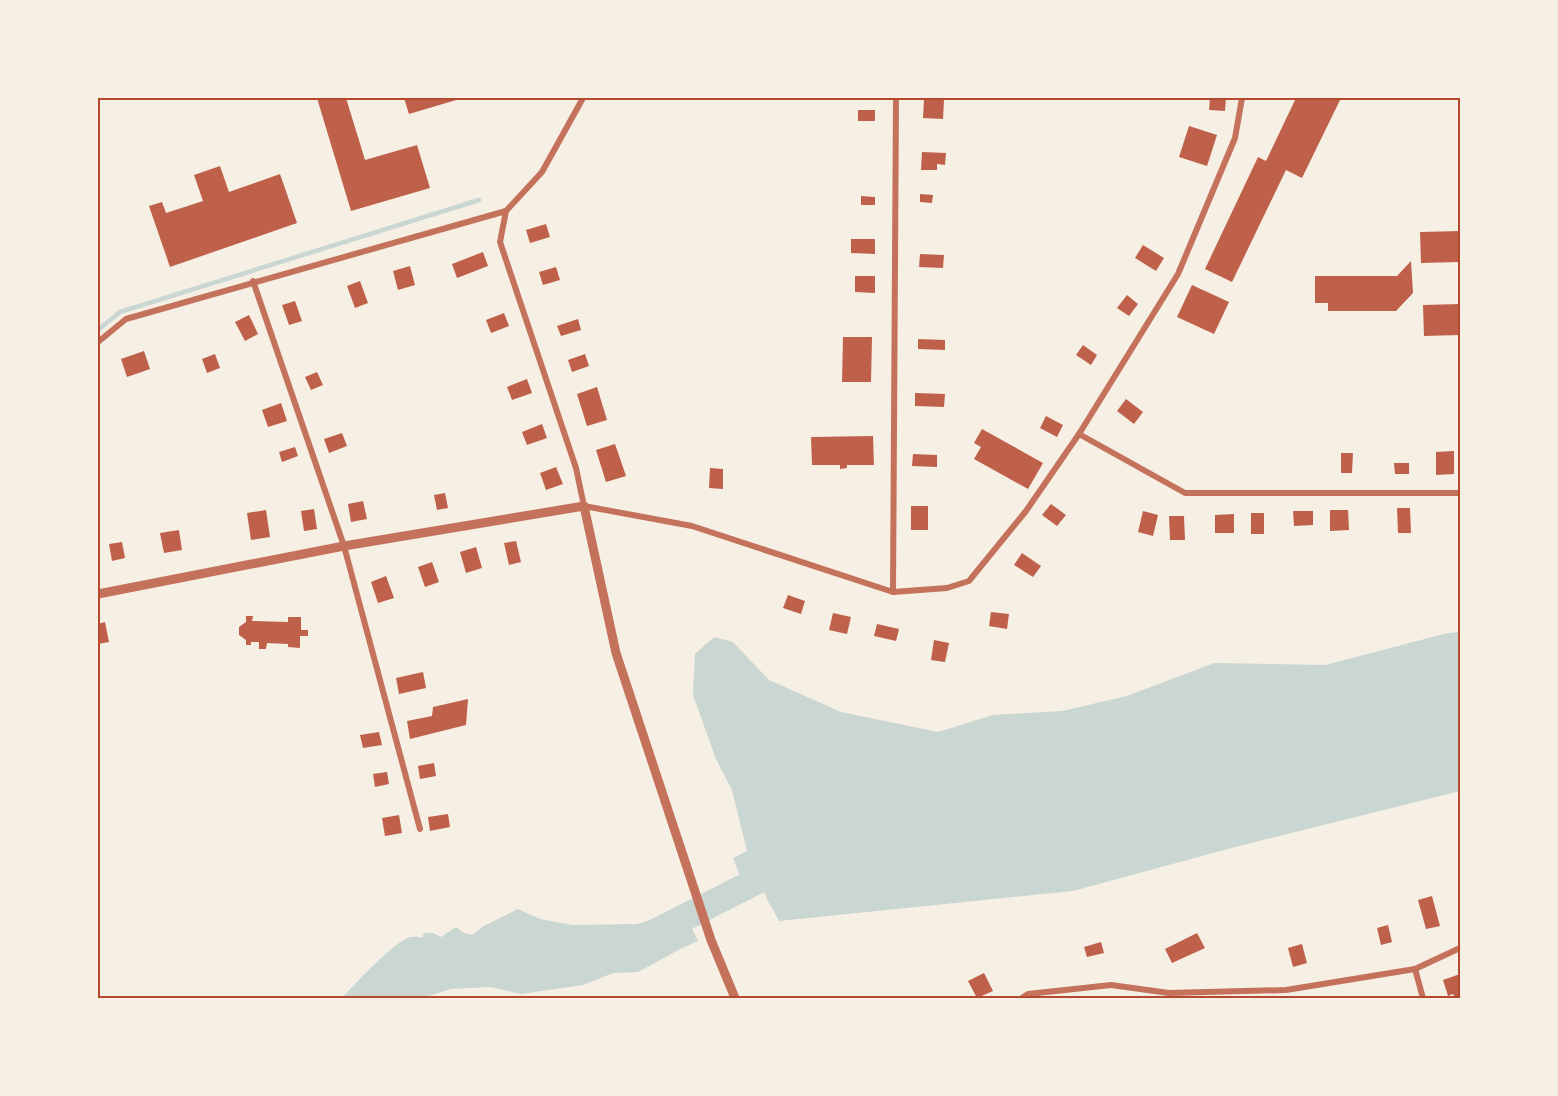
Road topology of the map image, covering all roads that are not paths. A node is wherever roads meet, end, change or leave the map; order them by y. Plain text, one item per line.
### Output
1 (583, 98) edge
2 (896, 98) edge
3 (1242, 98) edge
4 (506, 211) junction
5 (253, 281) junction
6 (98, 342) edge
7 (1079, 434) junction
8 (1461, 493) edge
9 (584, 506) junction
10 (344, 546) junction
11 (893, 592) junction
12 (98, 594) edge
13 (420, 829) dead end
14 (1461, 948) edge
15 (1415, 969) junction
16 (735, 999) edge
17 (1022, 999) edge
18 (1423, 999) edge

1 - 4 street
2 - 11 street
3 - 7 street
4 - 5 street
4 - 9 street
5 - 6 street
5 - 10 street
7 - 8 street
7 - 11 street
9 - 10 street
9 - 11 street
9 - 16 street
10 - 12 street
10 - 13 street
14 - 15 street
15 - 17 street
15 - 18 street

